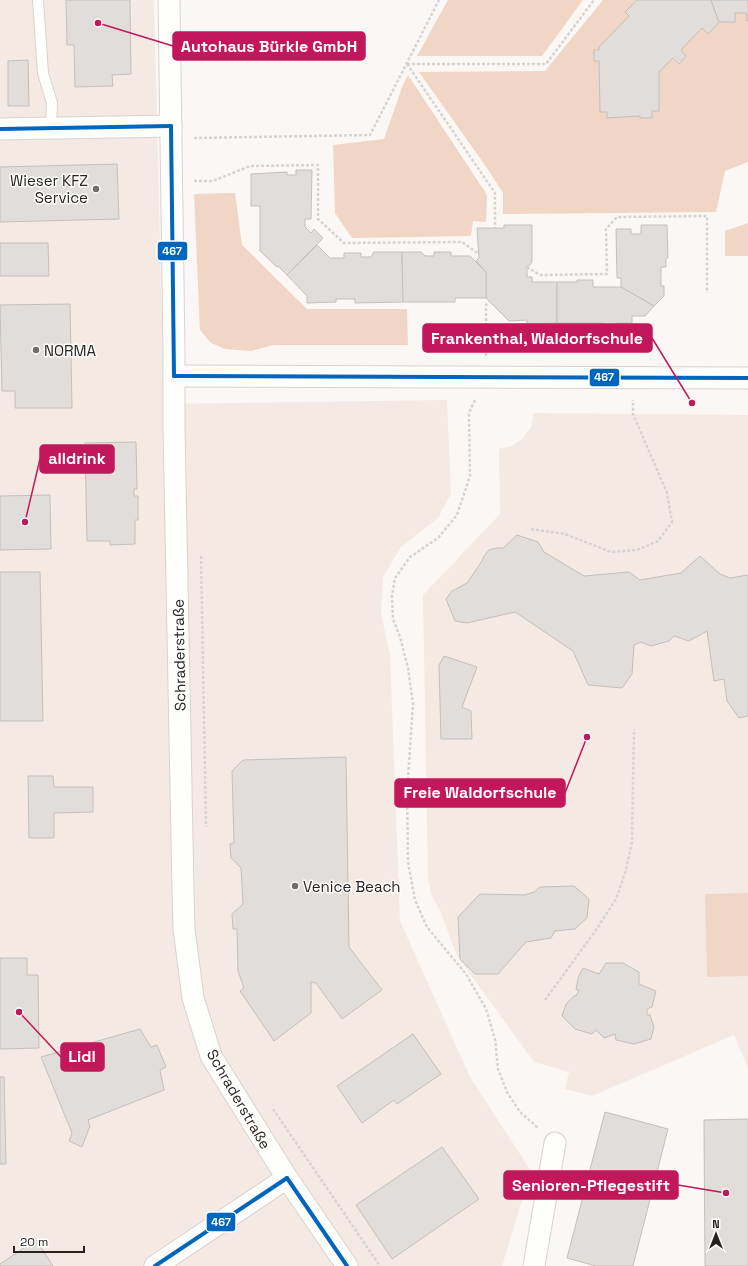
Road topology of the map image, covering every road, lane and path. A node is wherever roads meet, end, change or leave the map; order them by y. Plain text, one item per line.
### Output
1 (38, 0) edge
2 (170, 0) edge
3 (439, 0) edge
4 (594, 0) edge
5 (407, 64) junction
6 (0, 129) edge
7 (51, 129) junction
8 (171, 132) junction
9 (172, 182) junction
10 (495, 228) dead end
11 (479, 254) dead end
12 (527, 268) dead end
13 (707, 293) dead end
14 (489, 301) dead end
15 (174, 376) junction
16 (486, 377) junction
17 (633, 378) junction
18 (748, 378) edge
19 (531, 529) dead end
20 (201, 549) dead end
21 (634, 729) dead end
22 (206, 832) dead end
23 (545, 1000) dead end
24 (272, 1108) dead end
25 (555, 1143) joint
26 (287, 1178) junction
27 (155, 1266) edge
28 (347, 1266) edge
29 (380, 1266) edge
30 (534, 1266) edge

1 - 7 lane
2 - 8 street, Schraderstraße
3 - 5 path
4 - 5 path
5 - 8 path
5 - 10 path
6 - 7 street
7 - 8 street
8 - 9 street, Schraderstraße
9 - 11 path
9 - 15 street, Schraderstraße
12 - 13 path
14 - 16 path
15 - 16 street
15 - 26 street, Schraderstraße
16 - 17 street
16 - 25 path
17 - 18 street
17 - 19 path
20 - 22 path
21 - 23 path
24 - 29 path
25 - 30 street
26 - 27 street
26 - 28 street, Schraderstraße

